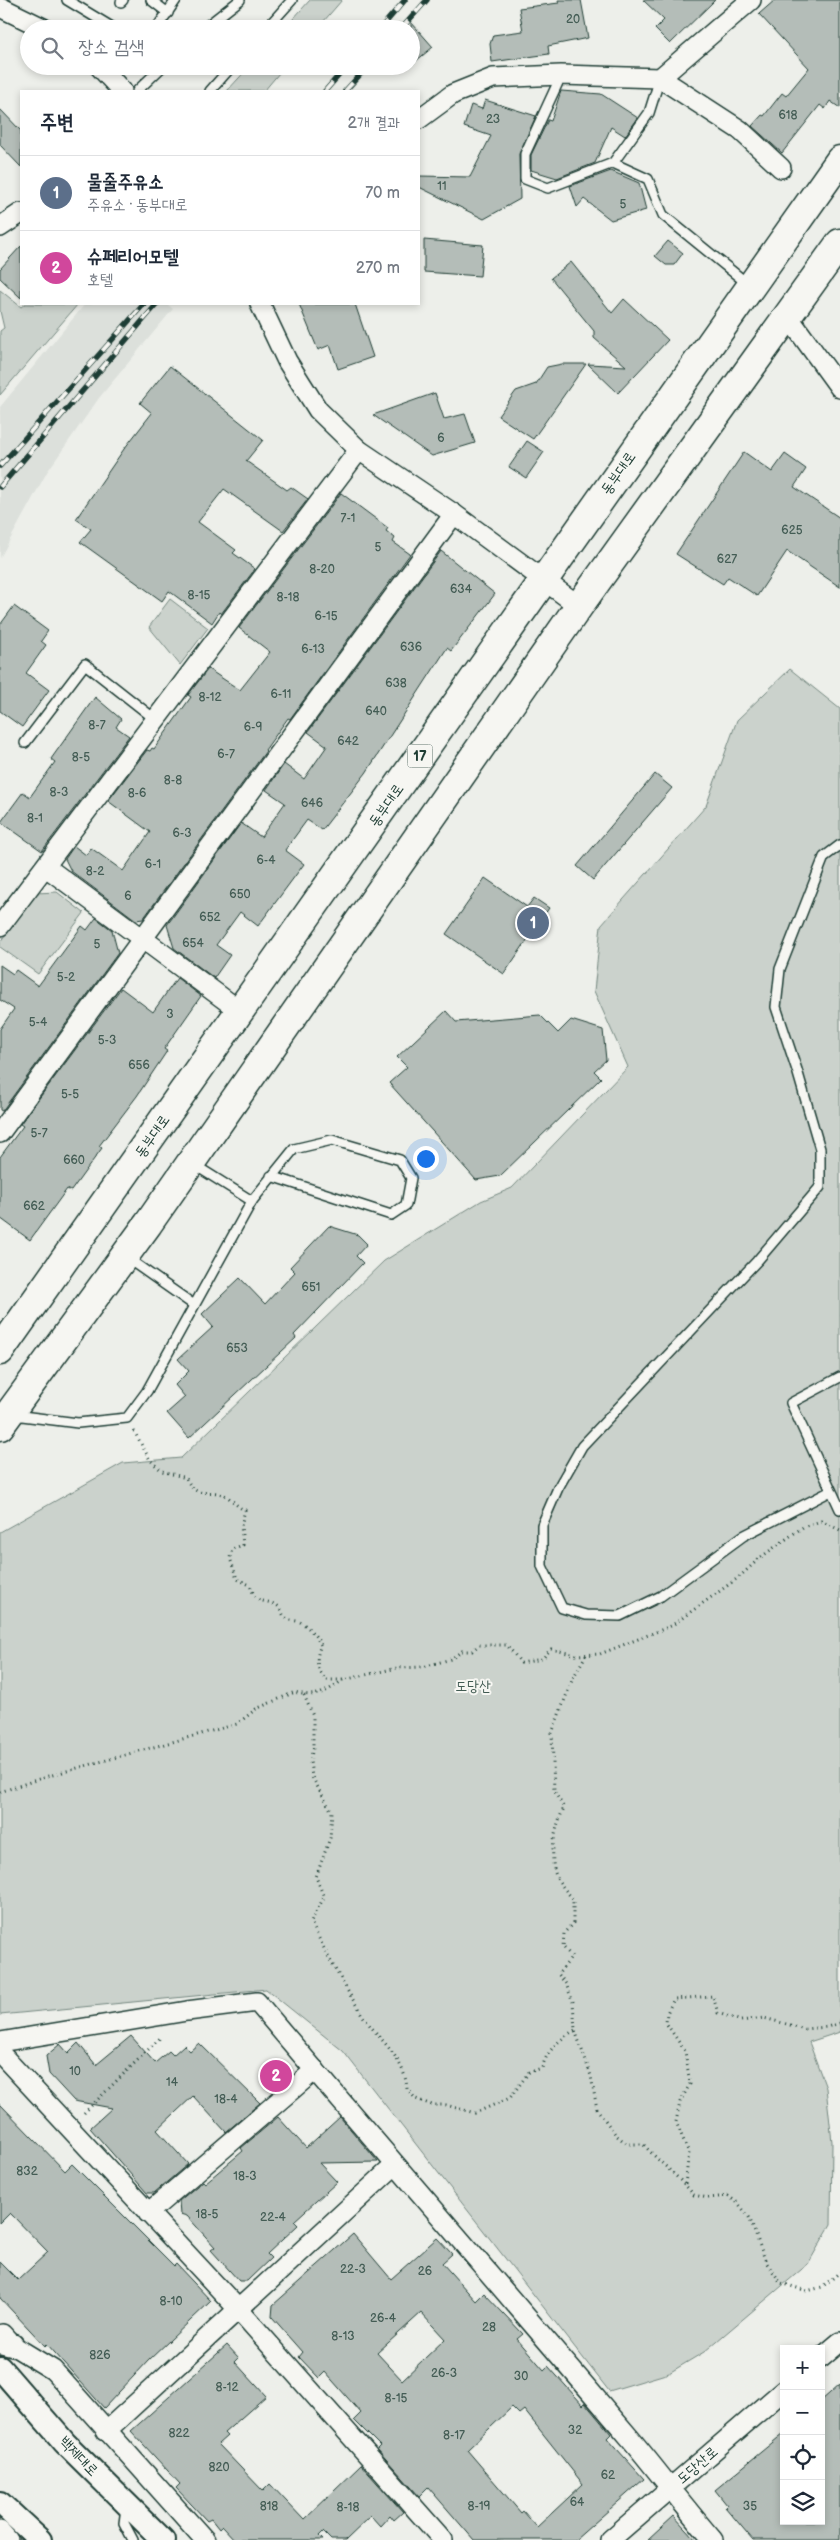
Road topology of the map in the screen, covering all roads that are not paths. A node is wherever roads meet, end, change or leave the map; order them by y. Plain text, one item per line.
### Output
1 (67, 0) edge
2 (151, 0) edge
3 (176, 0) edge
4 (292, 0) edge
5 (751, 0) edge
6 (237, 1) edge
7 (0, 7) edge
8 (168, 13) junction
9 (27, 20) edge
10 (100, 20) edge
11 (163, 20) edge
12 (214, 20) edge
13 (274, 20) edge
14 (107, 75) edge
15 (154, 75) edge
16 (224, 75) edge
17 (561, 75) junction
18 (660, 78) junction
19 (121, 90) edge
20 (138, 90) edge
21 (211, 90) edge
22 (420, 118) edge
23 (840, 160) edge
24 (613, 163) junction
25 (781, 168) dead end
26 (20, 214) edge
27 (0, 226) edge
28 (840, 243) edge
29 (750, 285) junction
30 (259, 305) edge
31 (786, 315) junction
32 (840, 388) edge
33 (359, 450) junction
34 (454, 514) junction
35 (544, 579) junction
36 (578, 606) junction
37 (156, 720) junction
38 (25, 743) dead end
39 (840, 845) edge
40 (46, 867) junction
41 (0, 926) edge
42 (142, 940) junction
43 (240, 1011) junction
44 (0, 1133) edge
45 (191, 1162) junction
46 (271, 1176) junction
47 (252, 1201) junction
48 (124, 1256) junction
49 (194, 1305) junction
50 (0, 1351) edge
51 (840, 1377) edge
52 (4, 1420) edge
53 (831, 1491) junction
54 (840, 1510) edge
55 (0, 2042) edge
56 (0, 2053) edge
57 (314, 2070) junction
58 (394, 2166) junction
59 (148, 2213) junction
60 (239, 2310) junction
61 (4, 2340) edge
62 (840, 2342) edge
63 (825, 2355) edge
64 (0, 2368) edge
65 (780, 2393) edge
66 (106, 2431) junction
67 (669, 2489) junction
68 (0, 2503) edge
69 (126, 2504) junction
70 (0, 2531) edge
71 (8, 2540) edge
72 (40, 2540) edge
73 (133, 2540) edge
74 (163, 2540) edge
75 (205, 2540) edge
76 (443, 2540) edge
77 (610, 2540) edge
78 (713, 2540) edge

1 - 10 lane
2 - 8 lane
3 - 8 lane
4 - 13 lane
5 - 18 street
6 - 12 lane
7 - 9 street
8 - 11 lane
14 - 19 street
15 - 20 lane
16 - 21 lane
17 - 18 street
17 - 22 street
17 - 24 lane
18 - 24 lane
18 - 25 street
23 - 29 main road, 동부대로 / 17
24 - 29 lane
26 - 27 street
28 - 31 main road
29 - 35 main road, 동부대로 / 17
30 - 33 street
31 - 32 street
31 - 36 main road
33 - 34 street
33 - 37 street
34 - 35 street
34 - 42 street
35 - 36 street
35 - 43 main road, 동부대로 / 17
36 - 45 main road
37 - 38 lane
37 - 40 street
39 - 53 lane
40 - 41 street
40 - 42 street
42 - 43 street
42 - 44 street
43 - 50 main road, 동부대로 / 17
45 - 47 lane
45 - 48 main road
46 - 46 lane
46 - 47 lane
47 - 49 lane
48 - 49 lane
48 - 52 main road
49 - 52 lane
51 - 53 lane
53 - 54 lane
55 - 57 street
56 - 59 street
57 - 58 street
57 - 59 street
58 - 60 street
58 - 67 street
59 - 60 street
60 - 66 street
60 - 76 street
61 - 66 street
62 - 63 street
64 - 69 street, 백제대로
65 - 67 street, 도당산로
66 - 75 street
67 - 77 street, 도당산로
67 - 78 street
68 - 72 street
69 - 73 lane
69 - 74 street, 백제대로
70 - 71 street

